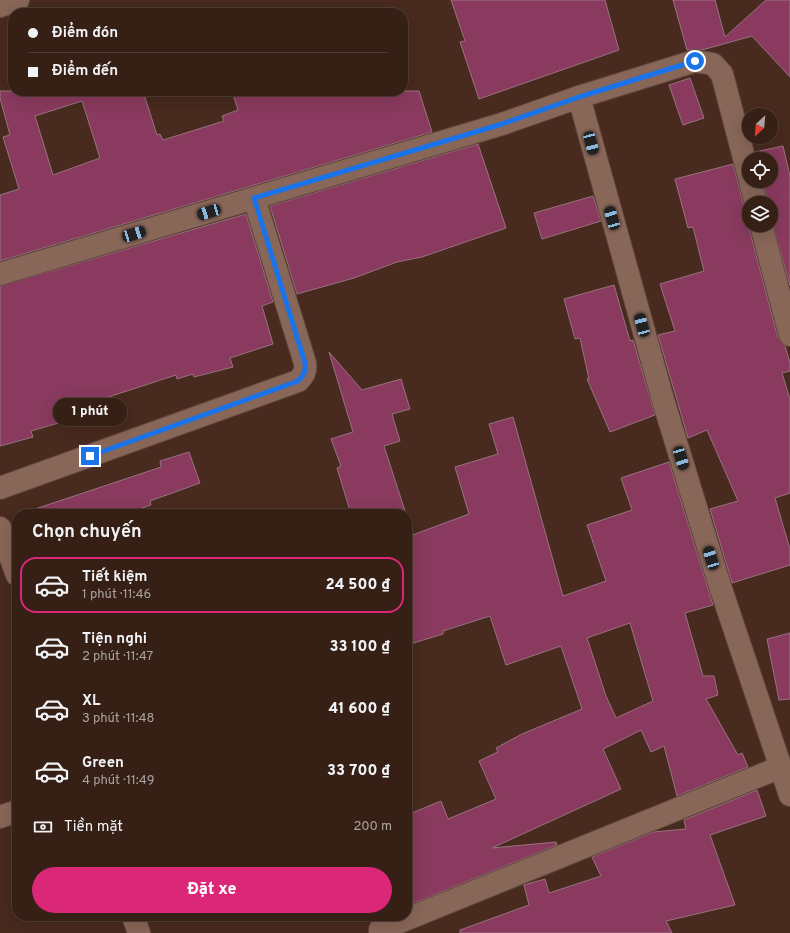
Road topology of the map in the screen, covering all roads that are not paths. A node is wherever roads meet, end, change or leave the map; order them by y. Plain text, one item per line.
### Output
1 (18, 0) edge
2 (0, 6) edge
3 (579, 97) junction
4 (742, 152) edge
5 (254, 198) junction
6 (763, 232) edge
7 (0, 274) edge
8 (790, 335) edge
9 (0, 488) edge
10 (0, 528) edge
11 (12, 561) edge
12 (781, 767) junction
13 (790, 795) edge
14 (12, 813) edge
15 (0, 817) edge
16 (412, 917) edge
17 (135, 921) edge
18 (402, 921) edge
19 (139, 933) edge
20 (380, 933) edge

1 - 2 street
3 - 4 street
3 - 5 street
3 - 12 street
5 - 7 street
5 - 9 street
6 - 8 street
10 - 11 street
12 - 13 street
12 - 16 street
14 - 15 street
17 - 19 street
18 - 20 street

